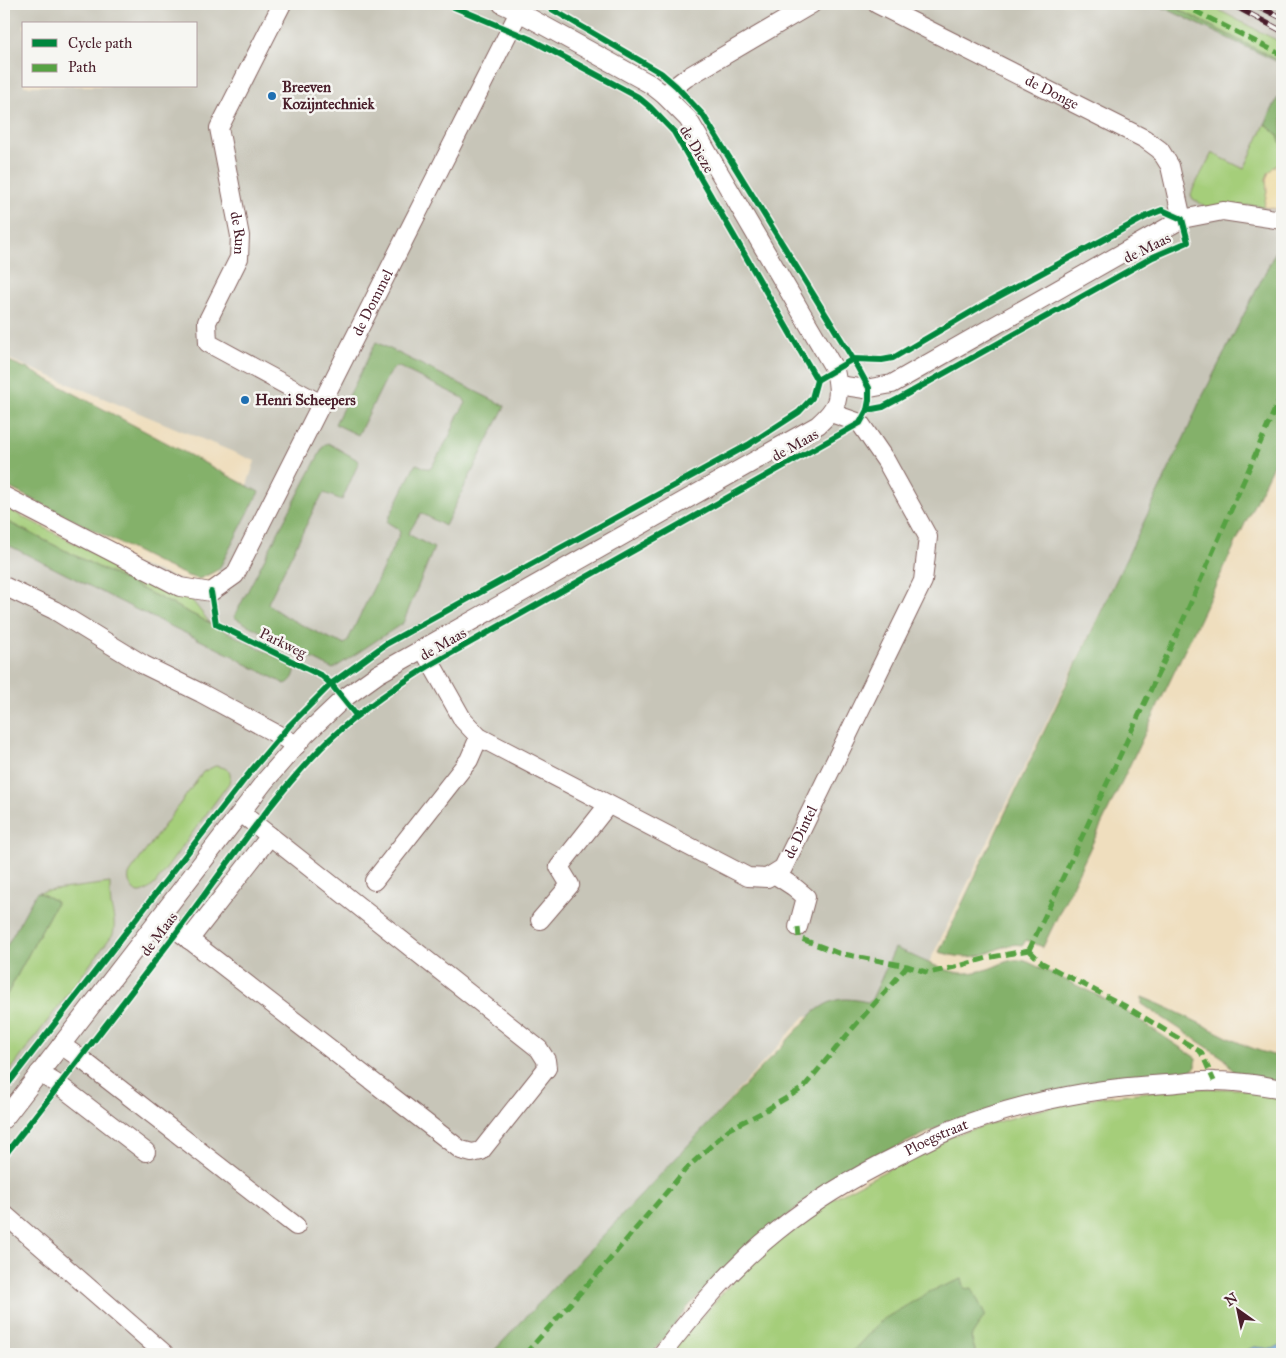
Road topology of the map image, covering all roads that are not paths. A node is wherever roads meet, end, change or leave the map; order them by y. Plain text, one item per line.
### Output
1 (282, 4) edge
2 (502, 4) edge
3 (812, 4) edge
4 (877, 4) edge
5 (521, 8) edge
6 (664, 95) junction
7 (1182, 219) junction
8 (1282, 220) edge
9 (838, 384) junction
10 (322, 404) junction
11 (831, 413) junction
12 (4, 496) edge
13 (4, 586) edge
14 (423, 648) junction
15 (478, 737) junction
16 (297, 745) junction
17 (608, 805) junction
18 (241, 813) junction
19 (270, 836) junction
20 (774, 874) junction
21 (374, 881) dead end
22 (160, 918) junction
23 (540, 920) dead end
24 (798, 928) dead end
25 (189, 940) junction
26 (61, 1045) junction
27 (39, 1073) junction
28 (1282, 1089) edge
29 (4, 1119) edge
30 (146, 1152) dead end
31 (4, 1214) edge
32 (296, 1226) dead end
33 (165, 1354) edge
34 (662, 1354) edge

1 - 10 street, de Run
2 - 5 street, de Dieze
3 - 6 street
4 - 7 street, de Donge
5 - 6 street, de Dieze
5 - 10 street, de Dommel
6 - 9 street, de Dieze
7 - 8 street, de Maas
7 - 9 street, de Maas
9 - 11 street, de Maas
10 - 12 street, de Dommel
11 - 14 street, de Maas
11 - 20 street, de Dintel
13 - 16 street
14 - 15 street, de Dintel
14 - 16 street, de Maas
15 - 17 street, de Dintel
15 - 21 street
16 - 18 street, de Maas
17 - 20 street, de Dintel
17 - 23 street
18 - 19 street
18 - 22 street, de Maas
19 - 25 street
19 - 25 street
20 - 24 street
22 - 25 street
22 - 26 street, de Maas
26 - 27 street, de Maas
26 - 32 street
27 - 29 street, de Maas
27 - 30 street
28 - 34 street, Ploegstraat
31 - 33 street

